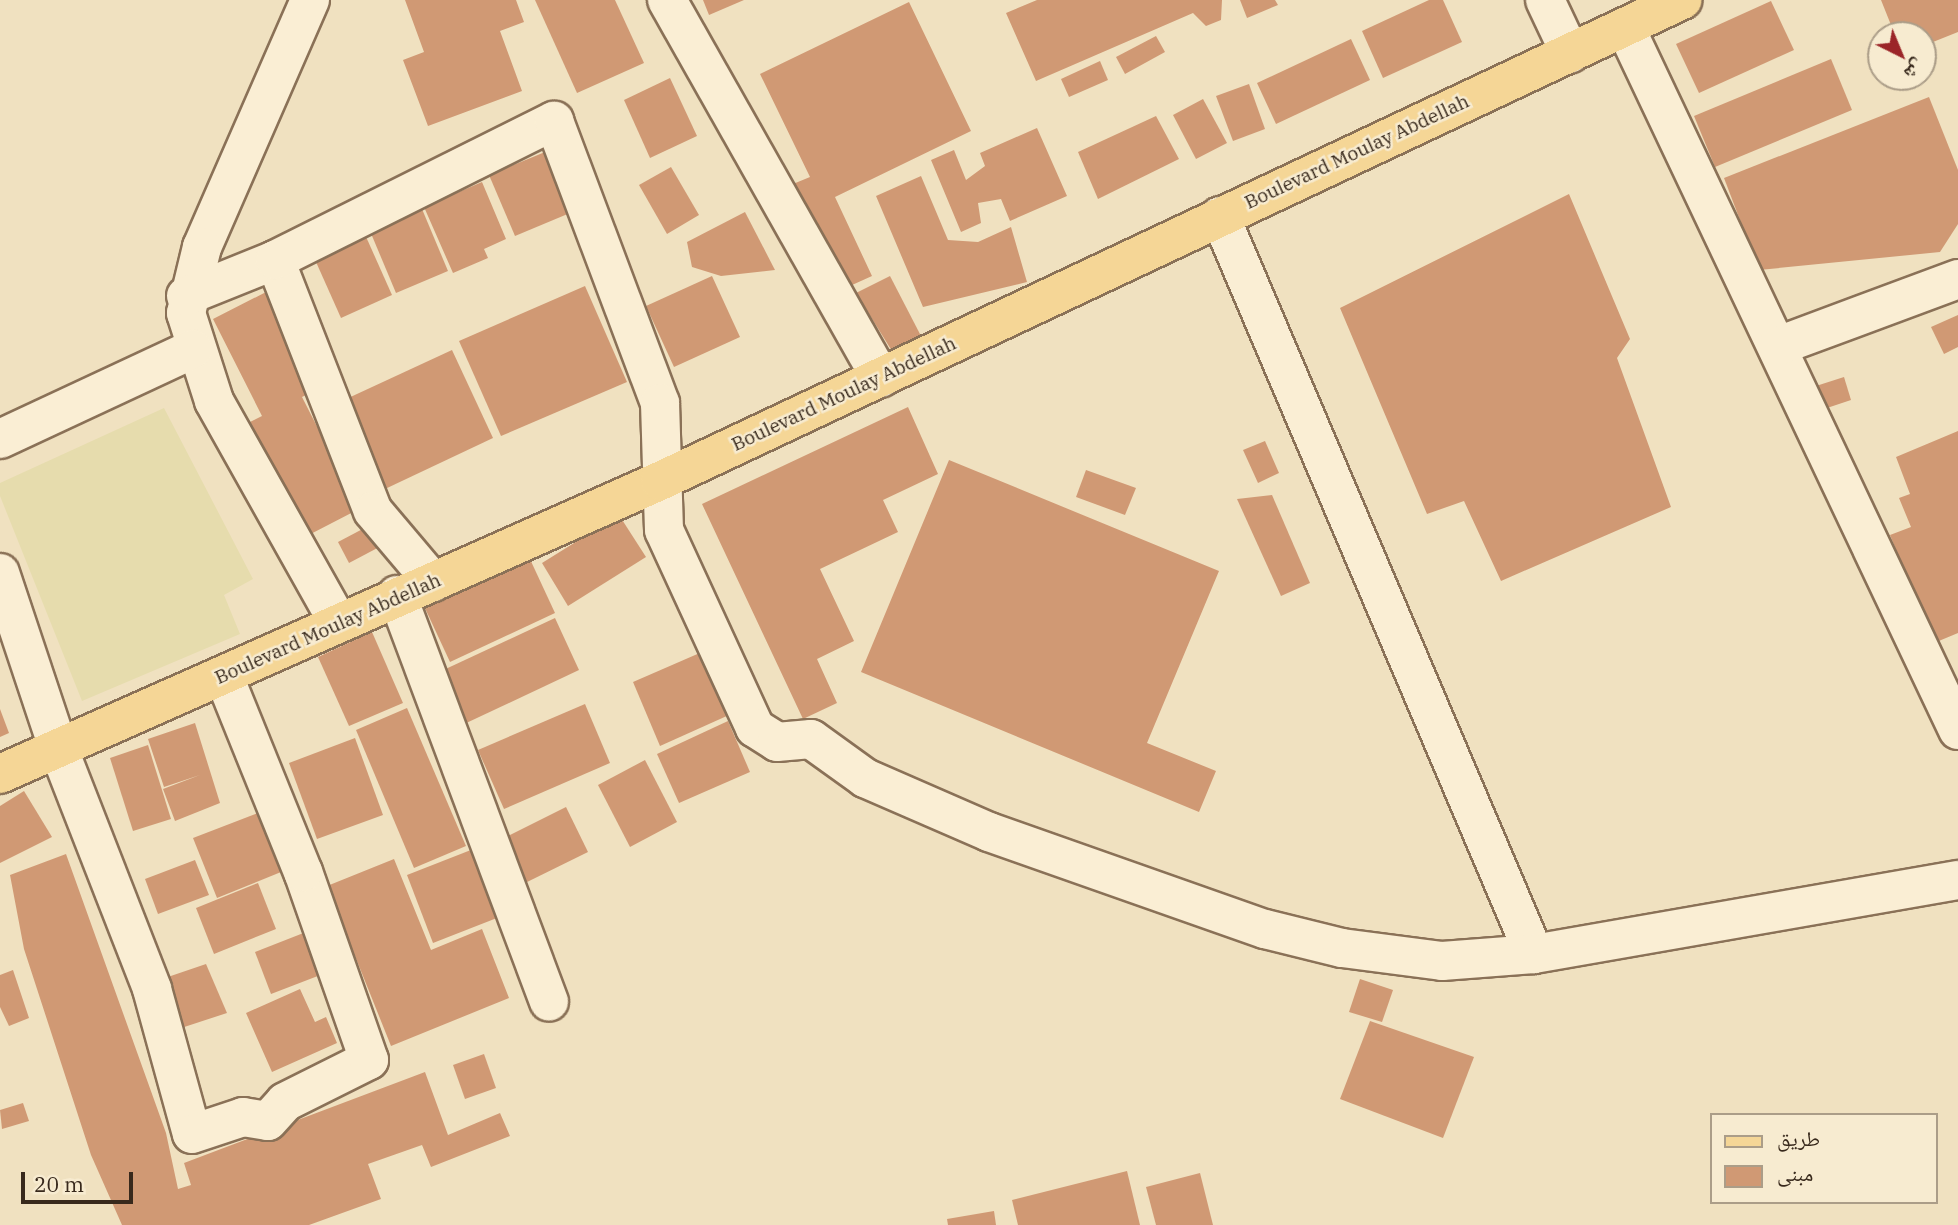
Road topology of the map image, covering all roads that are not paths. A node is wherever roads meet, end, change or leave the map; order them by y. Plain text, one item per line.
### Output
1 (310, 0) edge
2 (667, 0) edge
3 (1545, 0) edge
4 (1682, 0) edge
5 (1625, 27) junction
6 (1570, 52) junction
7 (1220, 216) junction
8 (275, 260) junction
9 (1958, 279) edge
10 (186, 296) junction
11 (1778, 346) junction
12 (193, 349) junction
13 (881, 378) junction
14 (0, 439) edge
15 (660, 481) junction
16 (0, 573) edge
17 (433, 582) junction
18 (397, 595) junction
19 (338, 622) junction
20 (223, 676) junction
21 (1958, 730) edge
22 (59, 751) junction
23 (0, 774) edge
24 (1958, 880) edge
25 (1534, 954) junction
26 (549, 1001) dead end

1 - 10 street
2 - 13 street
3 - 6 street
4 - 5 main road, Boulevard Moulay Abdellah
5 - 6 main road, Boulevard Moulay Abdellah
5 - 11 street
6 - 7 main road, Boulevard Moulay Abdellah
7 - 13 main road, Boulevard Moulay Abdellah
7 - 25 street
8 - 10 street
8 - 15 street
8 - 17 street
9 - 11 street
10 - 12 street
11 - 21 street
12 - 14 street
12 - 19 street
13 - 15 main road, Boulevard Moulay Abdellah
15 - 17 main road, Boulevard Moulay Abdellah
15 - 25 street
16 - 22 street
17 - 18 main road, Boulevard Moulay Abdellah
18 - 19 main road, Boulevard Moulay Abdellah
18 - 26 street
19 - 20 main road, Boulevard Moulay Abdellah
20 - 22 main road, Boulevard Moulay Abdellah
20 - 22 street
22 - 23 main road, Boulevard Moulay Abdellah
24 - 25 street

